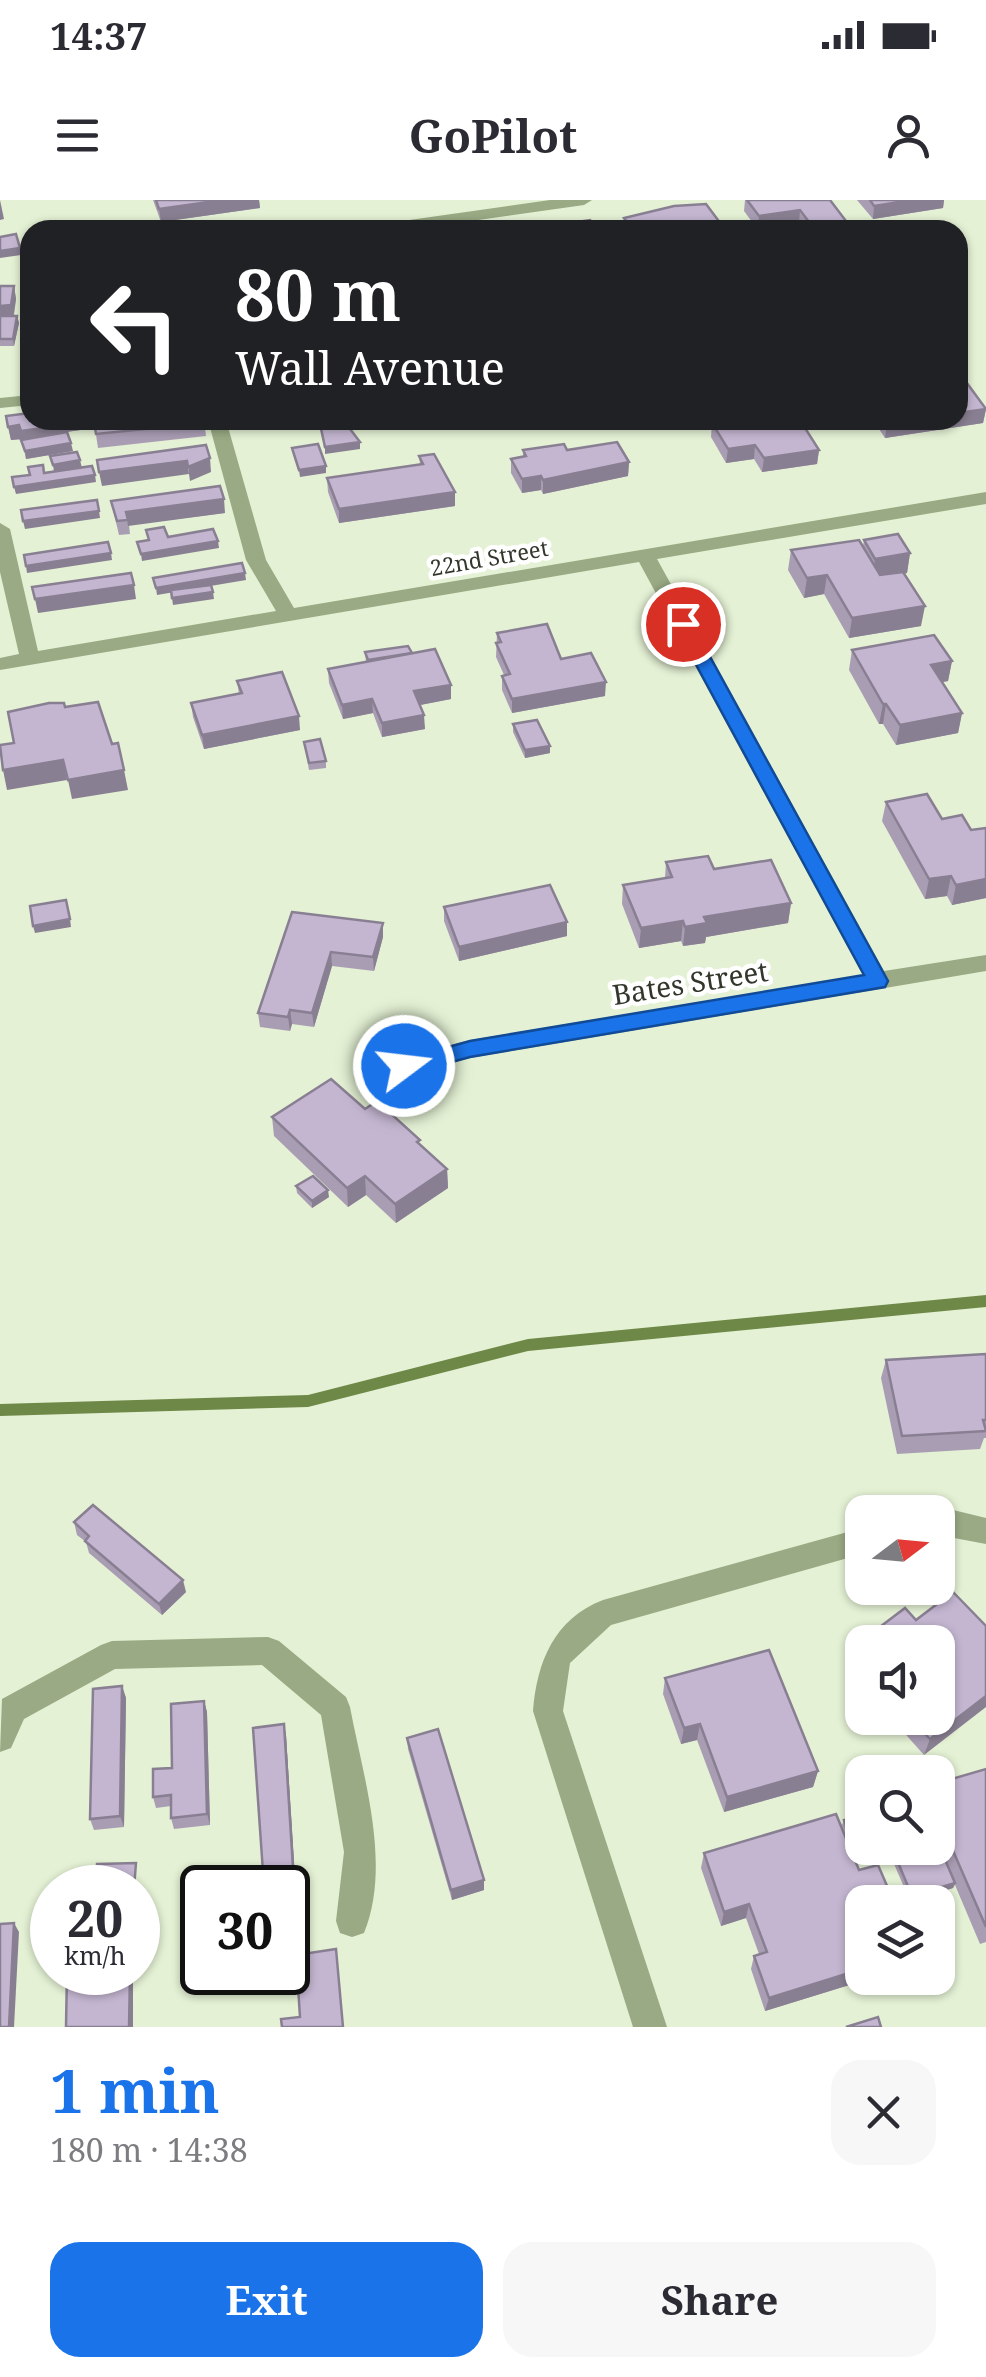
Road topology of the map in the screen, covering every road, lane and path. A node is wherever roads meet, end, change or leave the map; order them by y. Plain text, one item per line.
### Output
1 (584, 200) edge
2 (444, 220) edge
3 (219, 430) edge
4 (986, 498) edge
5 (0, 529) edge
6 (645, 556) junction
7 (289, 616) junction
8 (30, 659) junction
9 (0, 664) edge
10 (986, 963) edge
11 (878, 981) junction
12 (404, 1066) dead end
13 (955, 1523) edge
14 (986, 1531) edge
15 (845, 1546) edge
16 (0, 1737) edge
17 (352, 1921) dead end
18 (650, 2027) edge

1 - 2 street
3 - 7 street
4 - 6 street, 22nd Street
5 - 8 street
6 - 7 street, 22nd Street
6 - 11 street
7 - 8 street, 22nd Street
8 - 9 street, 22nd Street
10 - 11 street, Bates Street
11 - 12 street, Bates Street
13 - 14 street
15 - 18 street
16 - 17 street

